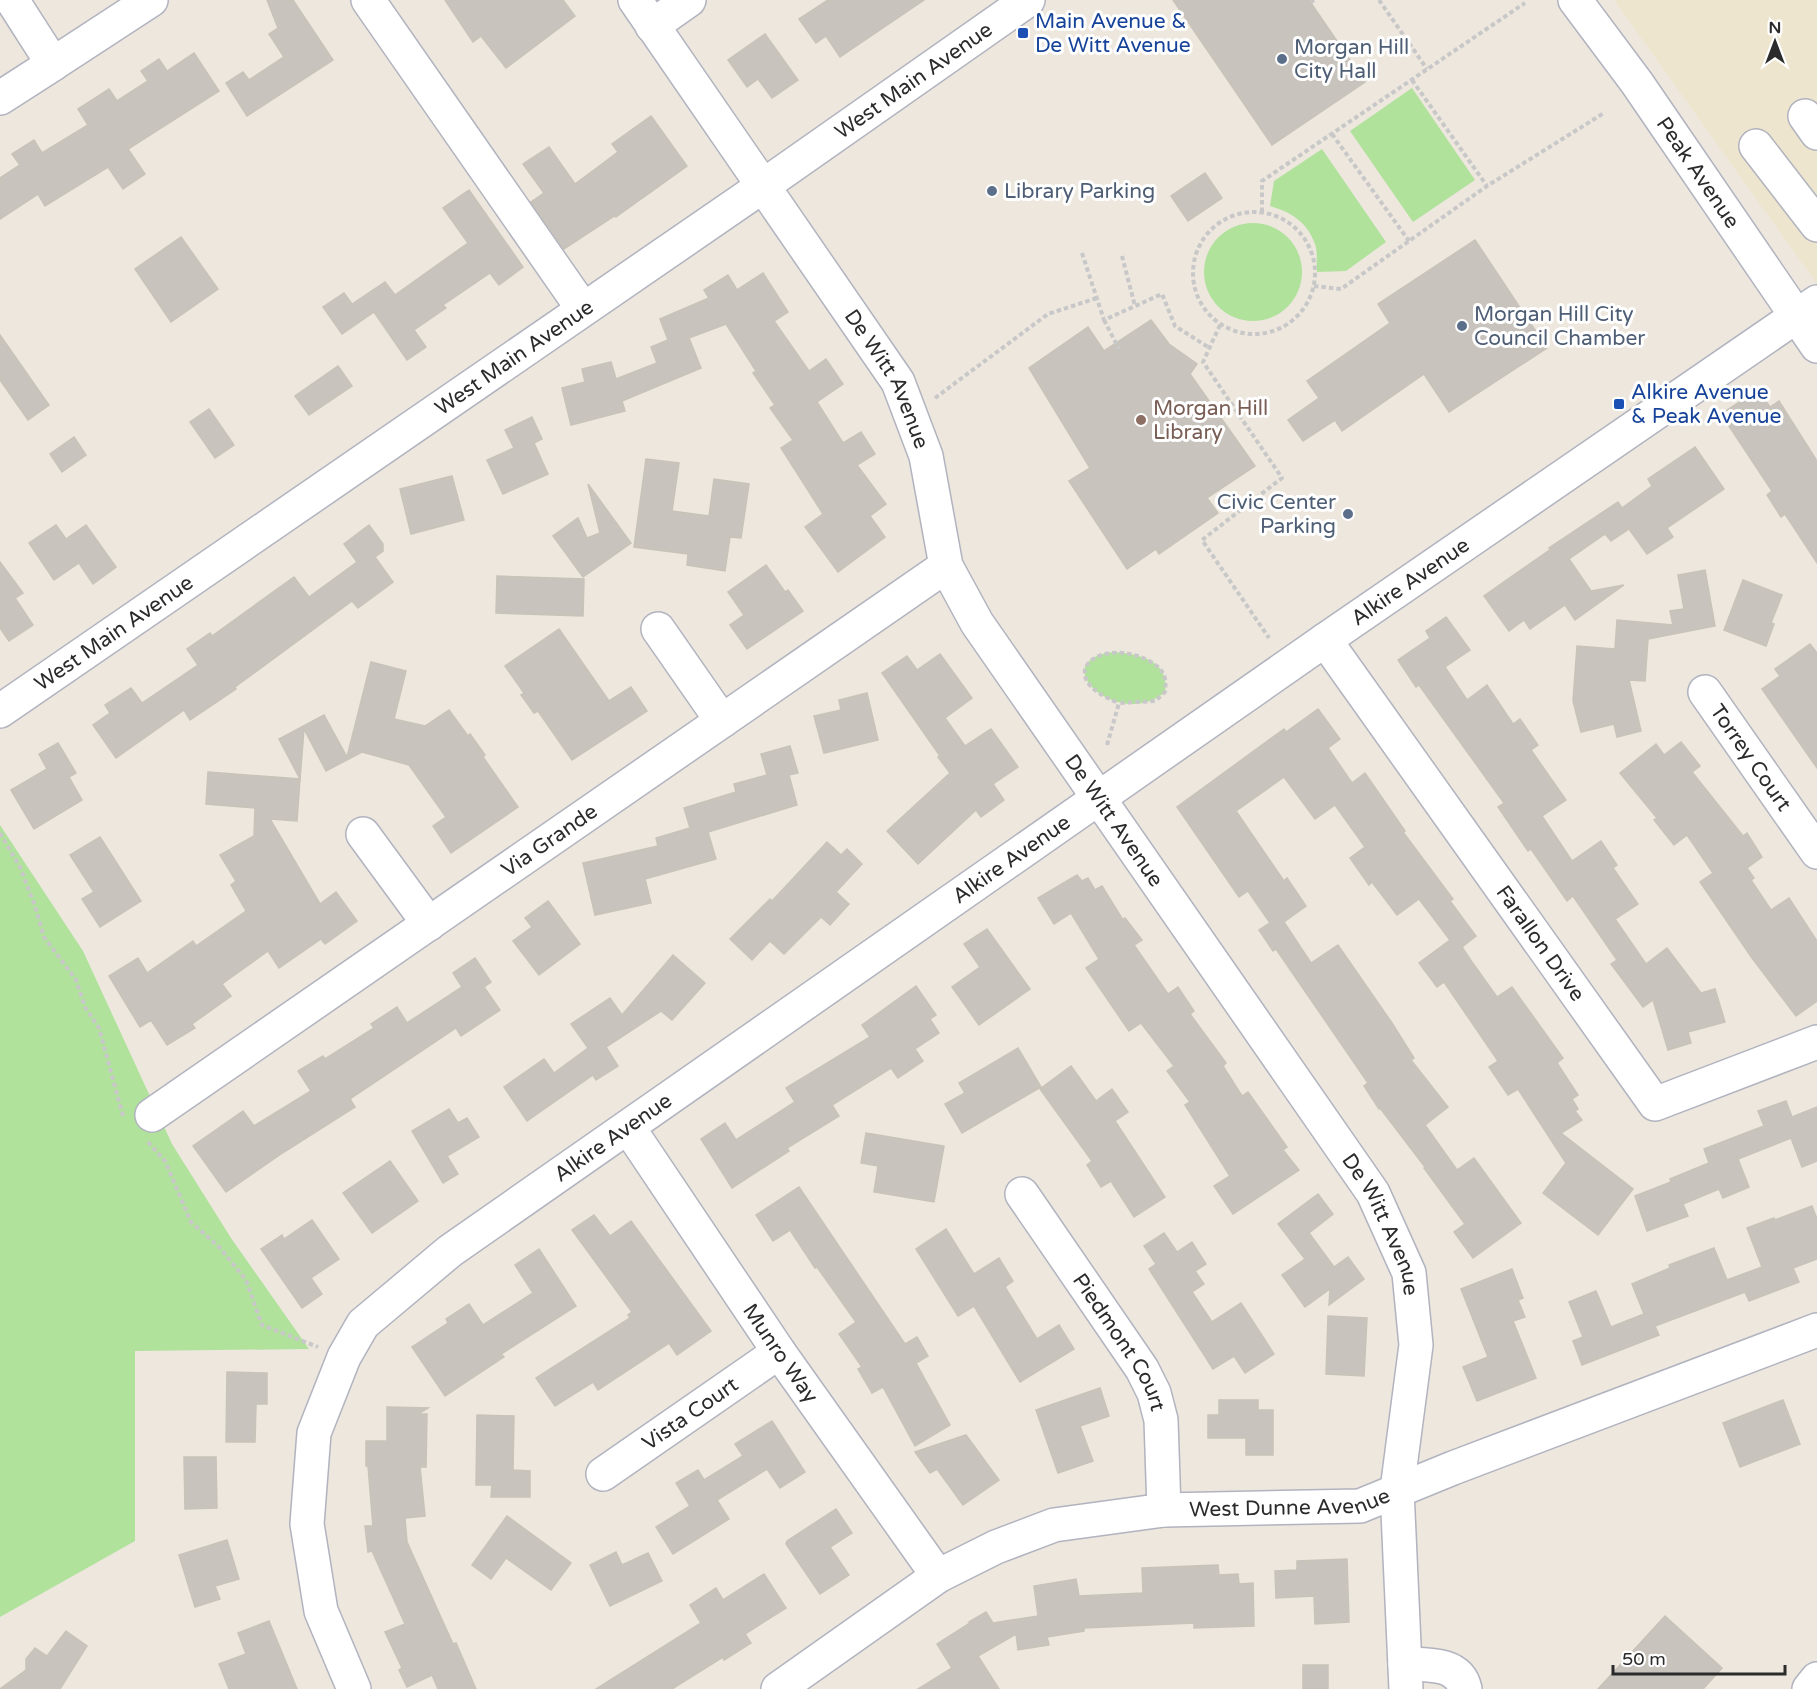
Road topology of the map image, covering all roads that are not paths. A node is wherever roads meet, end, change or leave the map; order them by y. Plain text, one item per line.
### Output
1 (12, 0) edge
2 (151, 0) edge
3 (368, 0) edge
4 (689, 0) edge
5 (1028, 0) edge
6 (1575, 0) edge
7 (643, 13) edge
8 (53, 64) junction
9 (0, 98) edge
10 (1756, 146) dead end
11 (762, 186) junction
12 (1817, 225) edge
13 (584, 309) junction
14 (1807, 309) edge
15 (1817, 346) edge
16 (946, 566) junction
17 (658, 630) dead end
18 (1325, 640) junction
19 (1705, 692) dead end
20 (0, 711) edge
21 (722, 721) junction
22 (1099, 798) junction
23 (363, 834) dead end
24 (1817, 852) edge
25 (429, 924) junction
26 (1817, 1041) edge
27 (152, 1115) dead end
28 (628, 1127) junction
29 (1022, 1194) dead end
30 (1817, 1330) edge
31 (779, 1352) junction
32 (603, 1474) dead end
33 (1397, 1490) junction
34 (1164, 1510) junction
35 (938, 1576) junction
36 (1406, 1677) edge
37 (1817, 1678) edge
38 (354, 1689) edge
39 (778, 1689) edge
40 (1465, 1689) edge
41 (1809, 1689) edge

1 - 8 street
2 - 8 street
3 - 13 street
4 - 7 street
5 - 11 street, West Main Avenue
6 - 14 street, Peak Avenue
7 - 11 street, De Witt Avenue
8 - 9 street
10 - 12 street
11 - 13 street, West Main Avenue
11 - 16 street, De Witt Avenue
13 - 20 street, West Main Avenue
14 - 15 street, Peak Avenue
14 - 18 street, Alkire Avenue
16 - 21 street, Via Grande
16 - 22 street, De Witt Avenue
17 - 21 street
18 - 22 street, Alkire Avenue
18 - 26 street, Farallon Drive
19 - 24 street, Torrey Court
21 - 25 street, Via Grande
22 - 28 street, Alkire Avenue
22 - 33 street, De Witt Avenue
23 - 25 street
25 - 27 street, Via Grande
28 - 31 street, Munro Way
28 - 38 street, Alkire Avenue
29 - 34 street, Piedmont Court
30 - 33 street, West Dunne Avenue
31 - 32 street, Vista Court
31 - 35 street, Munro Way
33 - 34 street, West Dunne Avenue
33 - 36 street, De Witt Avenue
34 - 35 street, West Dunne Avenue
35 - 39 street, West Dunne Avenue
36 - 40 street
37 - 41 street

